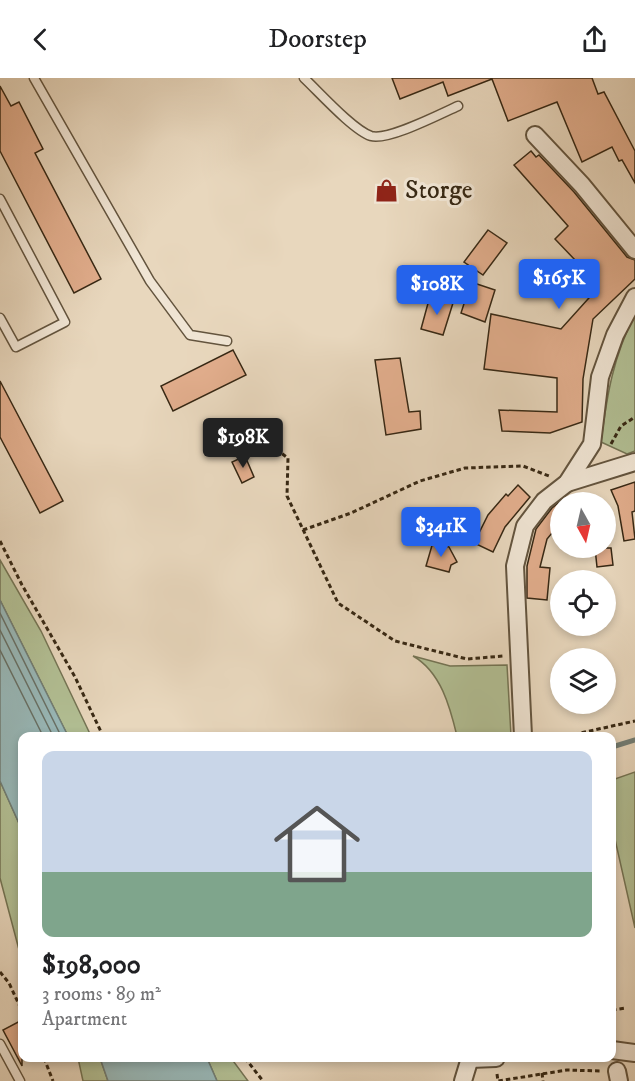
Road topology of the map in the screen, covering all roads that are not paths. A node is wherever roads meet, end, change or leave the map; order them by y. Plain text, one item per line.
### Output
1 (33, 78) edge
2 (304, 78) edge
3 (458, 106) dead end
4 (535, 135) dead end
5 (0, 199) edge
6 (635, 250) edge
7 (635, 297) edge
8 (0, 318) edge
9 (227, 341) dead end
10 (635, 462) edge
11 (567, 483) junction
12 (523, 732) edge
13 (0, 1044) edge
14 (616, 1051) edge
15 (635, 1053) edge
16 (469, 1062) edge
17 (20, 1081) edge
18 (463, 1081) edge

1 - 9 lane
2 - 3 lane
4 - 6 street
5 - 8 lane
7 - 11 street
10 - 11 street
11 - 12 street
13 - 17 lane
14 - 15 street
16 - 18 street

